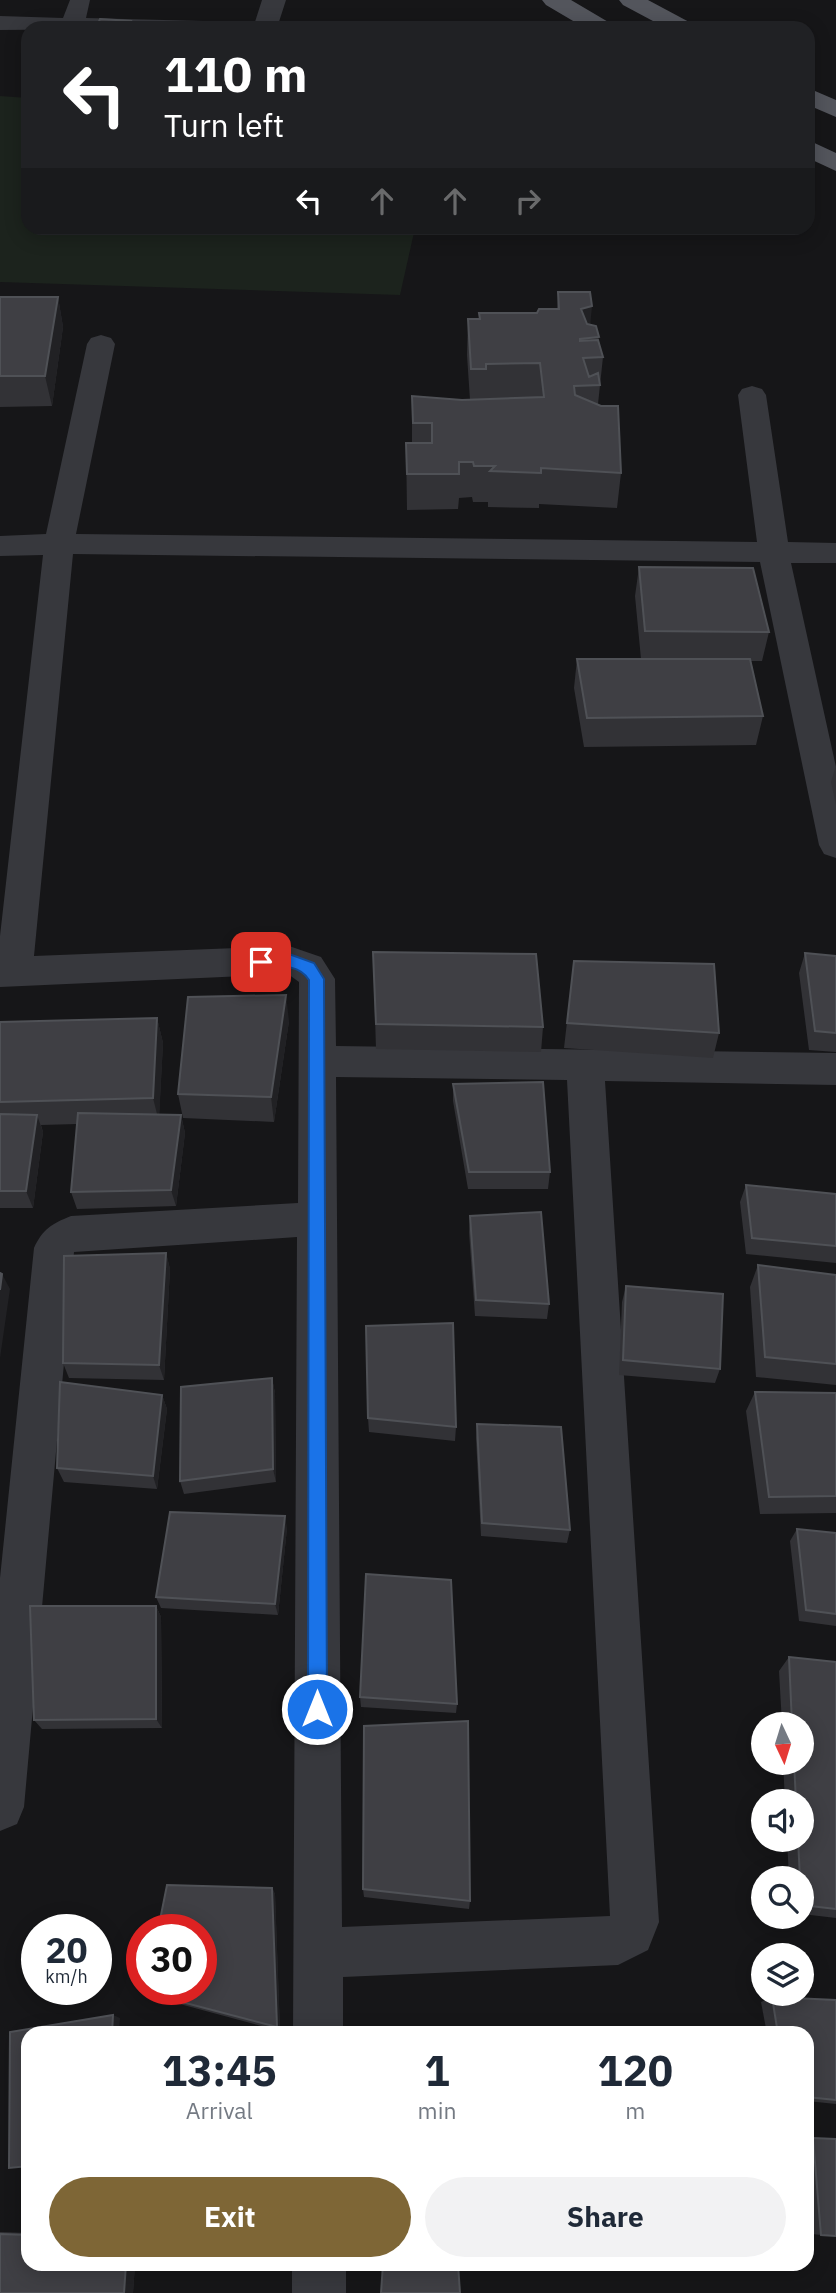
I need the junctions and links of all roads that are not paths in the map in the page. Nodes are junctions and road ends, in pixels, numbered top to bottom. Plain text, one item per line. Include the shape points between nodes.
1 (80, 0) edge
2 (274, 0) edge
3 (554, 0) edge
4 (631, 0) edge
5 (73, 21) edge
6 (267, 21) edge
7 (590, 21) edge
8 (670, 21) edge
9 (0, 23) edge
10 (21, 24) edge
11 (815, 99) edge
12 (836, 110) edge
13 (815, 151) edge
14 (836, 163) edge
15 (101, 344) dead end
16 (752, 395) dead end
17 (59, 544) junction
18 (0, 546) edge
19 (836, 553) edge
20 (774, 554) junction
21 (836, 845) edge
22 (7, 972) edge
23 (316, 1061) junction
24 (585, 1065) junction
25 (836, 1069) edge
26 (316, 1219) junction
27 (0, 1807) edge
28 (317, 1954) junction
29 (318, 2026) edge
30 (319, 2271) edge
31 (319, 2293) edge

1 - 5 street
2 - 6 street
3 - 7 main road
4 - 8 main road
9 - 10 street
11 - 12 main road
13 - 14 main road
15 - 17 street
16 - 20 street
17 - 18 street
17 - 20 street
17 - 22 street
19 - 20 street
20 - 21 street
22 - 23 street via 289,960 308,967 317,979
23 - 24 street
23 - 26 street
24 - 25 street
24 - 28 street via 635,1922 631,1933 618,1940
26 - 27 street via 71,1234 54,1248
26 - 28 street
28 - 29 street
30 - 31 street

